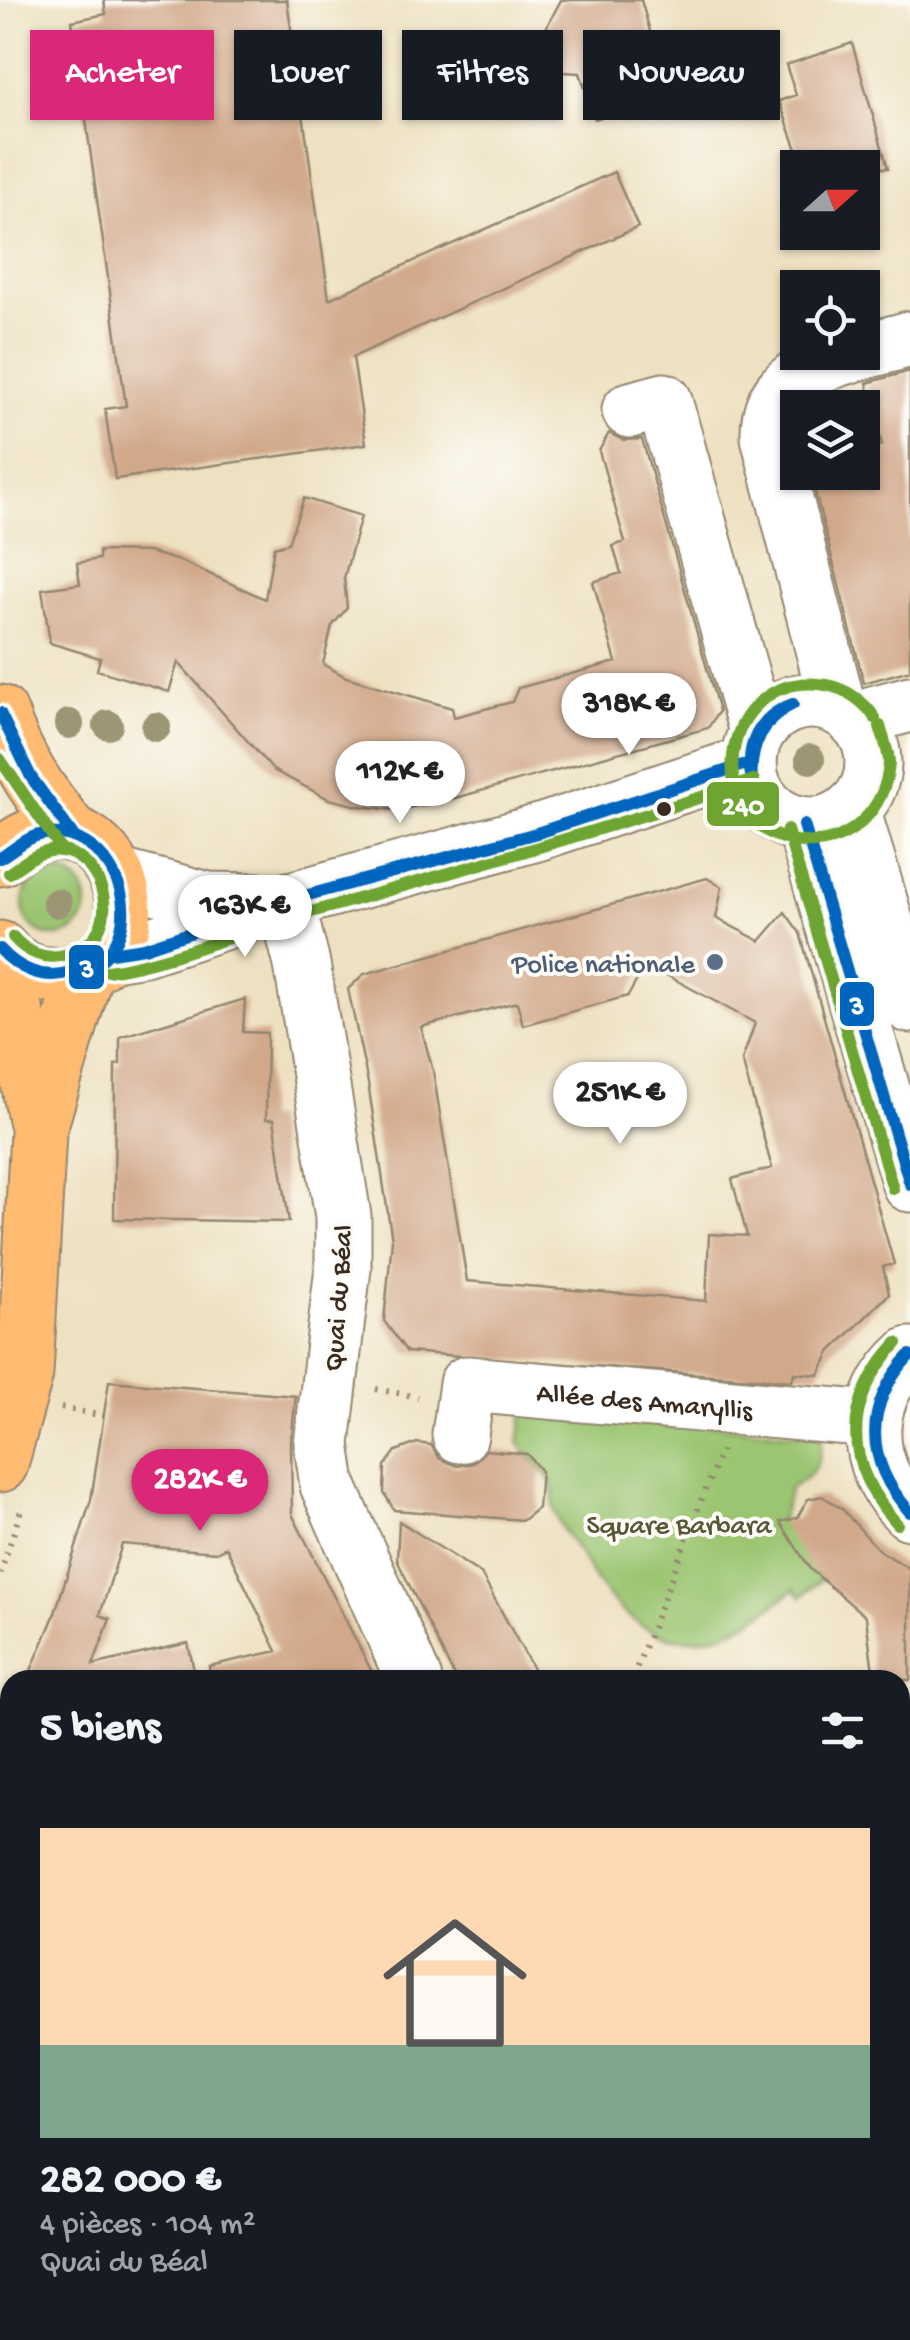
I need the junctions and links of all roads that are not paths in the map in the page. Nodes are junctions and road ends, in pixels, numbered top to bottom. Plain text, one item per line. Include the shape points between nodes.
1 (910, 339) edge
2 (880, 347) edge
3 (812, 370) edge
4 (630, 410) dead end
5 (910, 704) edge
6 (0, 713) edge
7 (816, 750) edge
8 (73, 835) junction
9 (0, 858) edge
10 (120, 878) junction
11 (286, 901) junction
12 (3, 952) edge
13 (95, 962) junction
14 (910, 1005) edge
15 (890, 1047) edge
16 (899, 1108) edge
17 (38, 1132) junction
18 (910, 1184) edge
19 (16, 1218) edge
20 (910, 1355) edge
21 (448, 1418) road end
22 (872, 1419) junction
23 (0, 1464) edge
24 (910, 1512) edge
25 (410, 1670) edge

1 - 2 street
3 - 7 street via 793,377 768,416
4 - 7 street via 664,401
5 - 7 street
6 - 8 main road via 32,784
7 - 11 street
7 - 14 street
7 - 15 street
8 - 9 main road via 32,836
8 - 10 main road via 95,846
10 - 11 street via 208,900
10 - 13 main road via 124,918
11 - 13 street
11 - 25 street, Quai du Béal via 343,1216 322,1444 328,1485
12 - 13 main road via 35,973 69,974
12 - 17 main road
13 - 17 main road
15 - 16 street
16 - 18 street
17 - 19 main road
19 - 23 main road via 26,1374
20 - 22 street via 891,1374
21 - 22 street, Allée des Amaryllis via 468,1384
22 - 24 street via 882,1480

